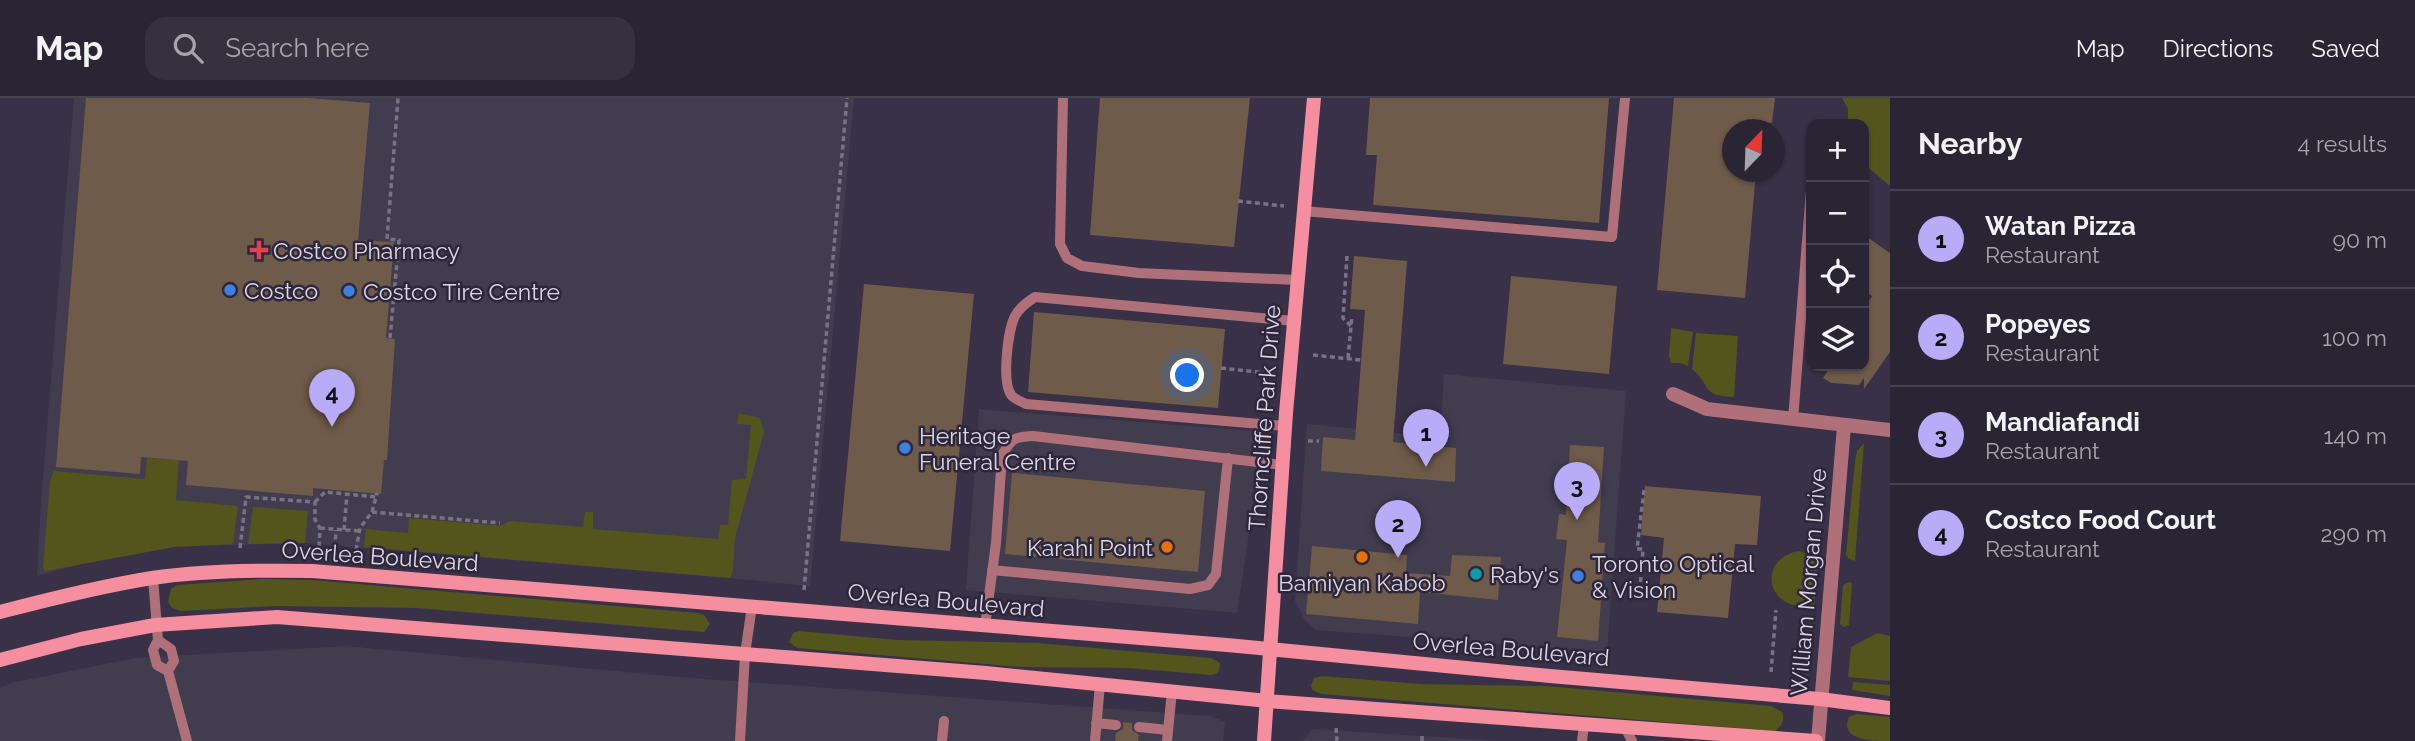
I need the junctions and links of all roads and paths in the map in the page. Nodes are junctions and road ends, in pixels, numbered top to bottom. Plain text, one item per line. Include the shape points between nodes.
1 (398, 98) edge
2 (847, 98) edge
3 (1063, 98) edge
4 (1314, 98) edge
5 (1625, 98) edge
6 (1238, 201) dead end
7 (1284, 206) dead end
8 (1304, 211) junction
9 (1807, 245) edge
10 (1347, 256) dead end
11 (1297, 280) junction
12 (1352, 316) dead end
13 (1294, 321) junction
14 (1351, 326) junction
15 (390, 338) dead end
16 (1313, 355) dead end
17 (1348, 358) junction
18 (1361, 359) dead end
19 (1222, 368) dead end
20 (1289, 375) junction
21 (1673, 394) dead end
22 (1793, 420) junction
23 (1285, 426) junction
24 (1844, 426) junction
25 (1890, 430) edge
26 (1308, 441) dead end
27 (1319, 441) dead end
28 (1228, 458) junction
29 (1283, 465) junction
30 (1644, 490) dead end
31 (347, 494) junction
32 (315, 502) junction
33 (372, 512) junction
34 (500, 523) dead end
35 (320, 528) junction
36 (336, 530) junction
37 (344, 530) junction
38 (360, 531) junction
39 (240, 548) dead end
40 (319, 548) dead end
41 (335, 548) dead end
42 (356, 550) dead end
43 (992, 570) junction
44 (153, 578) junction
45 (1654, 589) dead end
46 (804, 590) dead end
47 (752, 606) junction
48 (1776, 610) dead end
49 (0, 612) edge
50 (155, 625) junction
51 (985, 626) junction
52 (158, 640) junction
53 (1271, 650) junction
54 (745, 654) junction
55 (0, 660) edge
56 (168, 671) junction
57 (1771, 672) dead end
58 (1100, 684) junction
59 (1172, 691) junction
60 (1820, 699) junction
61 (1268, 701) junction
62 (1890, 708) edge
63 (944, 721) dead end
64 (1096, 723) junction
65 (1116, 725) dead end
66 (1584, 726) junction
67 (1139, 727) dead end
68 (1625, 727) junction
69 (1336, 728) dead end
70 (1422, 734) dead end
71 (1168, 735) edge
72 (187, 741) edge
73 (740, 741) edge
74 (942, 741) edge
75 (1095, 741) edge
76 (1265, 741) edge
77 (1337, 741) edge
78 (1422, 741) edge
79 (1583, 741) edge
80 (1632, 741) edge
81 (1817, 741) edge

1 - 15 path via 387,239 399,240
2 - 46 path
3 - 11 lane via 1060,243 1067,258 1082,267 1139,273
4 - 8 main road, Thorncliffe Park Drive
5 - 8 lane via 1612,237
6 - 7 path
8 - 11 main road, Thorncliffe Park Drive
9 - 22 lane
10 - 14 path via 1343,318
11 - 13 main road, Thorncliffe Park Drive
12 - 14 path
13 - 20 main road, Thorncliffe Park Drive
13 - 23 lane via 1035,297 1014,317 1006,362 1012,397 1026,404
14 - 17 path
16 - 17 path
17 - 18 path
19 - 20 path
20 - 23 main road, Thorncliffe Park Drive
21 - 22 street via 1707,410
22 - 24 street
23 - 29 main road, Thorncliffe Park Drive
24 - 25 street
24 - 60 street, William Morgan Drive
26 - 27 path
28 - 29 lane
28 - 43 lane via 1216,575 1208,585 1190,589
28 - 43 lane via 1016,437 1002,455
29 - 53 main road, Thorncliffe Park Drive
30 - 45 path via 1637,549 1643,549 1640,589
31 - 32 path via 325,492
31 - 33 path via 377,495
31 - 37 path
32 - 35 path via 314,520
32 - 39 path via 246,497
33 - 34 path
33 - 38 path
35 - 36 path
35 - 40 path
36 - 37 path
36 - 41 path
37 - 38 path
38 - 42 path
43 - 51 lane
44 - 47 main road, Overlea Boulevard via 312,571
44 - 49 main road, Overlea Boulevard
44 - 50 lane
47 - 51 main road, Overlea Boulevard
47 - 54 lane
48 - 57 path
50 - 52 lane
50 - 54 main road via 277,617
50 - 55 main road
51 - 53 main road, Overlea Boulevard
52 - 56 lane via 153,650 157,665
52 - 56 lane via 171,649 174,662
53 - 60 main road, Overlea Boulevard
53 - 61 main road, Thorncliffe Park Drive
54 - 58 main road
54 - 73 lane
56 - 72 lane
58 - 59 main road
58 - 64 lane
59 - 61 main road
59 - 71 lane
60 - 62 main road, Overlea Boulevard
60 - 81 street, William Morgan Drive
61 - 66 main road
61 - 76 main road, Thorncliffe Park Drive
63 - 74 lane
64 - 65 lane
64 - 75 lane
66 - 68 main road
66 - 79 lane
67 - 71 lane
68 - 80 lane
68 - 81 main road
69 - 77 path
70 - 78 path

